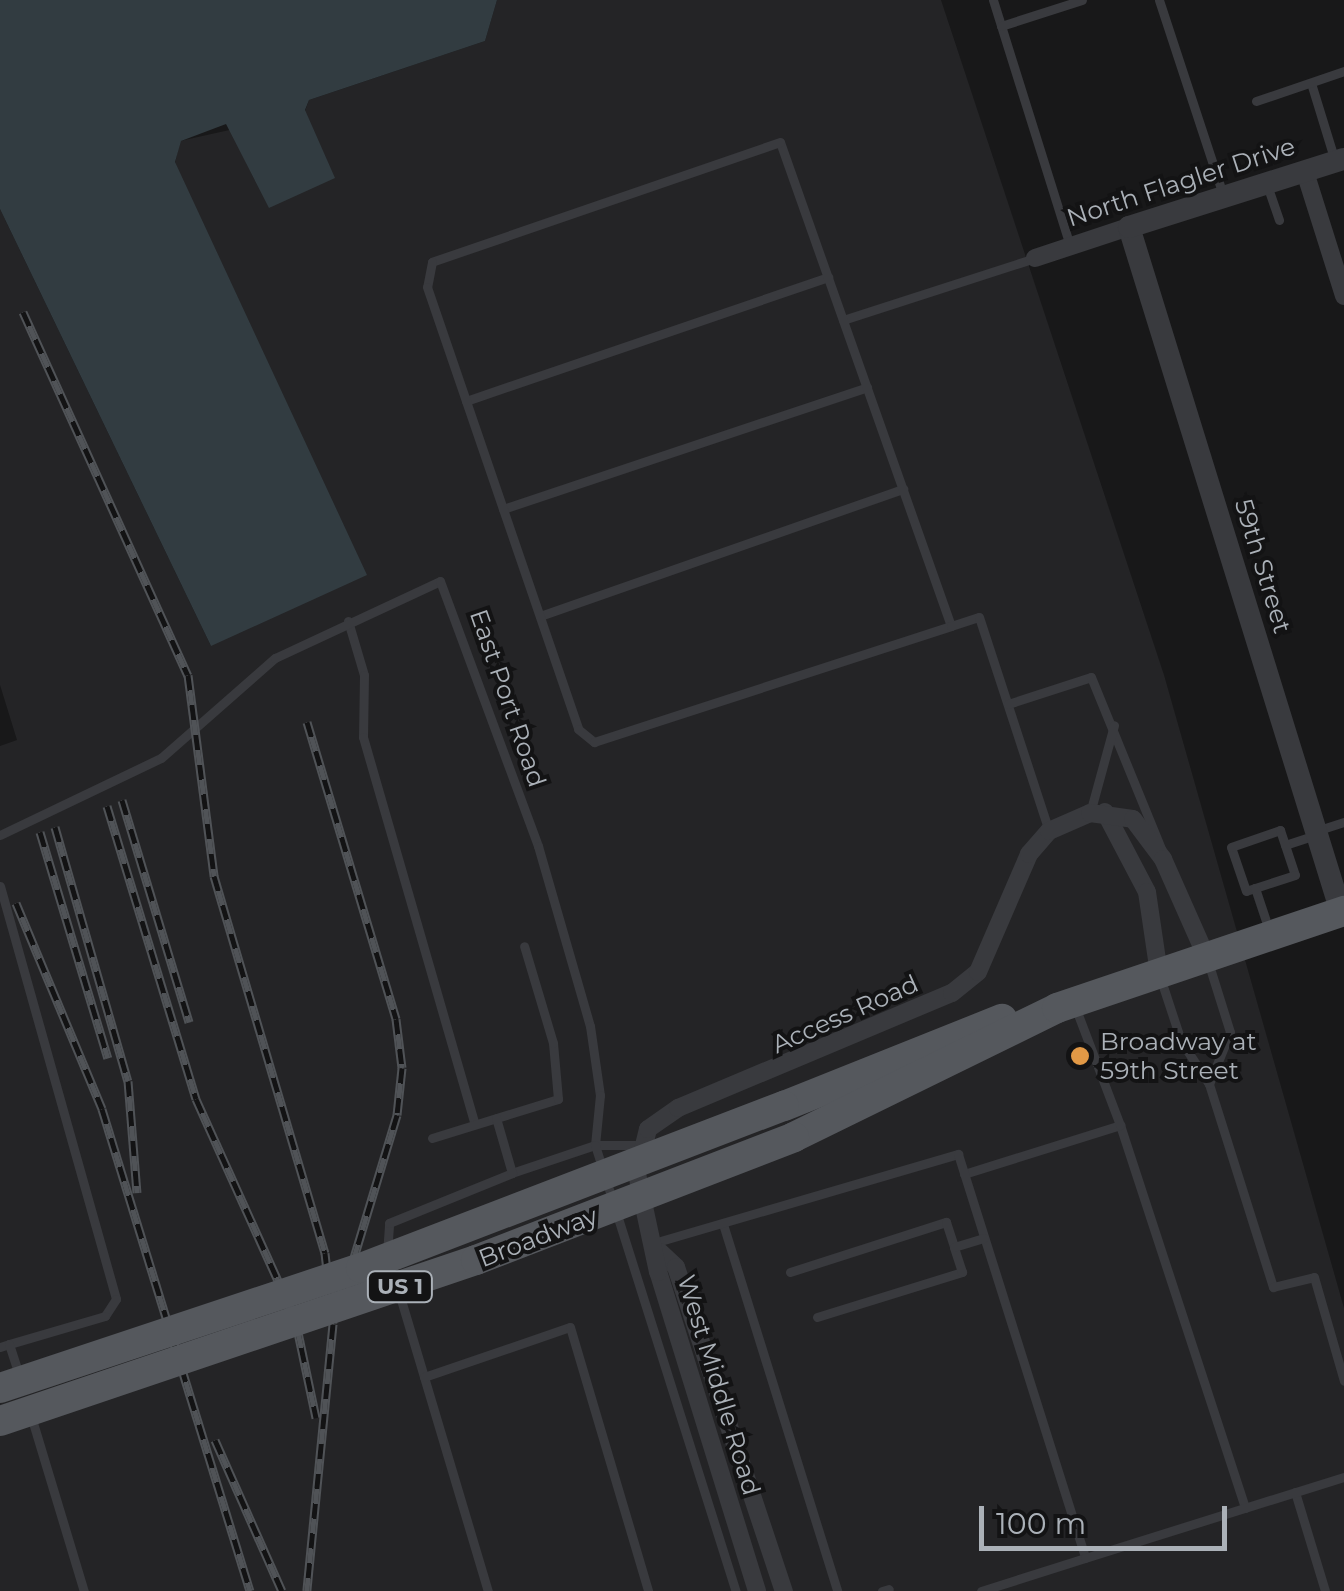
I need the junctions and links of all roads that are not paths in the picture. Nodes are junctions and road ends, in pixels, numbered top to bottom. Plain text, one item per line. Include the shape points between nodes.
1 (992, 0) edge
2 (1082, 0) edge
3 (1159, 0) edge
4 (1001, 26) junction
5 (1344, 72) edge
6 (1311, 82) junction
7 (1256, 101) dead end
8 (1340, 161) edge
9 (1304, 172) junction
10 (1266, 184) junction
11 (1224, 198) junction
12 (1279, 220) dead end
13 (1129, 227) junction
14 (1070, 246) junction
15 (1035, 258) joint
16 (828, 277) junction
17 (1344, 296) edge
18 (843, 320) junction
19 (867, 387) junction
20 (466, 401) junction
21 (903, 490) junction
22 (503, 509) junction
23 (540, 616) junction
24 (348, 621) junction
25 (952, 626) junction
26 (1008, 704) junction
27 (1114, 725) junction
28 (1097, 812) junction
29 (1344, 822) edge
30 (1049, 832) junction
31 (1317, 833) junction
32 (0, 835) edge
33 (1285, 845) junction
34 (1163, 858) junction
35 (0, 886) edge
36 (1255, 888) junction
37 (1343, 915) edge
38 (1271, 935) junction
39 (524, 946) dead end
40 (1206, 956) junction
41 (1159, 972) junction
42 (1065, 1005) junction
43 (1209, 1084) junction
44 (496, 1118) junction
45 (475, 1124) junction
46 (1120, 1125) junction
47 (432, 1138) dead end
48 (638, 1144) junction
49 (595, 1145) junction
50 (512, 1173) junction
51 (964, 1174) junction
52 (723, 1224) junction
53 (984, 1238) junction
54 (659, 1247) junction
55 (954, 1247) junction
56 (790, 1272) dead end
57 (817, 1317) dead end
58 (5, 1345) edge
59 (424, 1377) junction
60 (1344, 1380) edge
61 (0, 1388) edge
62 (0, 1422) edge
63 (1344, 1477) edge
64 (1295, 1492) junction
65 (1244, 1508) junction
66 (1085, 1558) junction
67 (84, 1591) edge
68 (488, 1591) edge
69 (648, 1591) edge
70 (736, 1591) edge
71 (757, 1591) edge
72 (784, 1591) edge
73 (837, 1591) edge
74 (981, 1591) edge
75 (1325, 1591) edge

1 - 4 lane
2 - 4 lane
3 - 11 lane
4 - 14 lane
5 - 6 lane
6 - 7 lane
6 - 8 lane
8 - 9 street, North Flagler Drive
9 - 10 street, North Flagler Drive
9 - 17 street
10 - 11 street, North Flagler Drive
10 - 12 lane
11 - 13 street, North Flagler Drive
13 - 14 street, North Flagler Drive
13 - 31 street, 59th Street
14 - 15 street, North Flagler Drive
15 - 18 lane
16 - 18 lane
16 - 20 lane
16 - 20 lane via 780,142 432,262 427,287
18 - 19 lane
19 - 21 lane
19 - 22 lane
20 - 22 lane
21 - 23 lane
21 - 25 lane
22 - 23 lane
23 - 25 lane via 578,730 594,742
24 - 32 lane, East Port Road via 275,658 161,758
24 - 45 lane via 364,675 363,737
24 - 49 lane, East Port Road via 426,582 450,592 538,846 590,1026 600,1095
25 - 26 lane via 979,617
26 - 27 lane via 1091,678
26 - 30 lane
27 - 28 lane
27 - 34 lane
28 - 30 street, Access Road
28 - 34 street via 1133,819
28 - 41 street via 1147,892
29 - 31 lane
30 - 48 street, Access Road via 1029,854 978,972 952,993 678,1108
31 - 33 lane
31 - 37 street, 59th Street
33 - 36 lane via 1296,875
33 - 36 lane via 1280,830 1232,848 1246,891
34 - 40 street
35 - 58 lane via 116,1299 106,1316
36 - 38 lane
37 - 38 main road, Broadway / US 1
38 - 40 main road, Broadway / US 1
39 - 44 lane via 553,1043 558,1099
40 - 41 main road, Broadway / US 1
40 - 43 lane via 1230,1032
41 - 42 main road, Broadway / US 1
41 - 43 lane via 1180,1042
42 - 46 lane
42 - 61 main road, Broadway / US 1, bridge via 1042,1004 379,1262
42 - 62 main road, Broadway / US 1, bridge via 794,1137 458,1266
43 - 60 lane via 1272,1287 1314,1276
44 - 45 lane
44 - 50 lane
45 - 47 lane
46 - 51 lane
46 - 65 lane
48 - 49 lane
48 - 54 street
49 - 50 lane
49 - 70 lane
50 - 59 lane via 389,1224 383,1241
51 - 52 lane via 958,1154
51 - 53 lane
52 - 54 lane
52 - 73 lane
53 - 55 lane
53 - 66 lane
54 - 71 street, West Middle Road via 658,1272
54 - 72 street, West Middle Road via 676,1267
55 - 56 lane via 946,1222
55 - 57 lane via 962,1272
58 - 67 lane
59 - 68 lane
59 - 69 lane via 570,1327
63 - 64 lane
64 - 65 lane
64 - 75 lane
65 - 66 lane
66 - 74 lane

